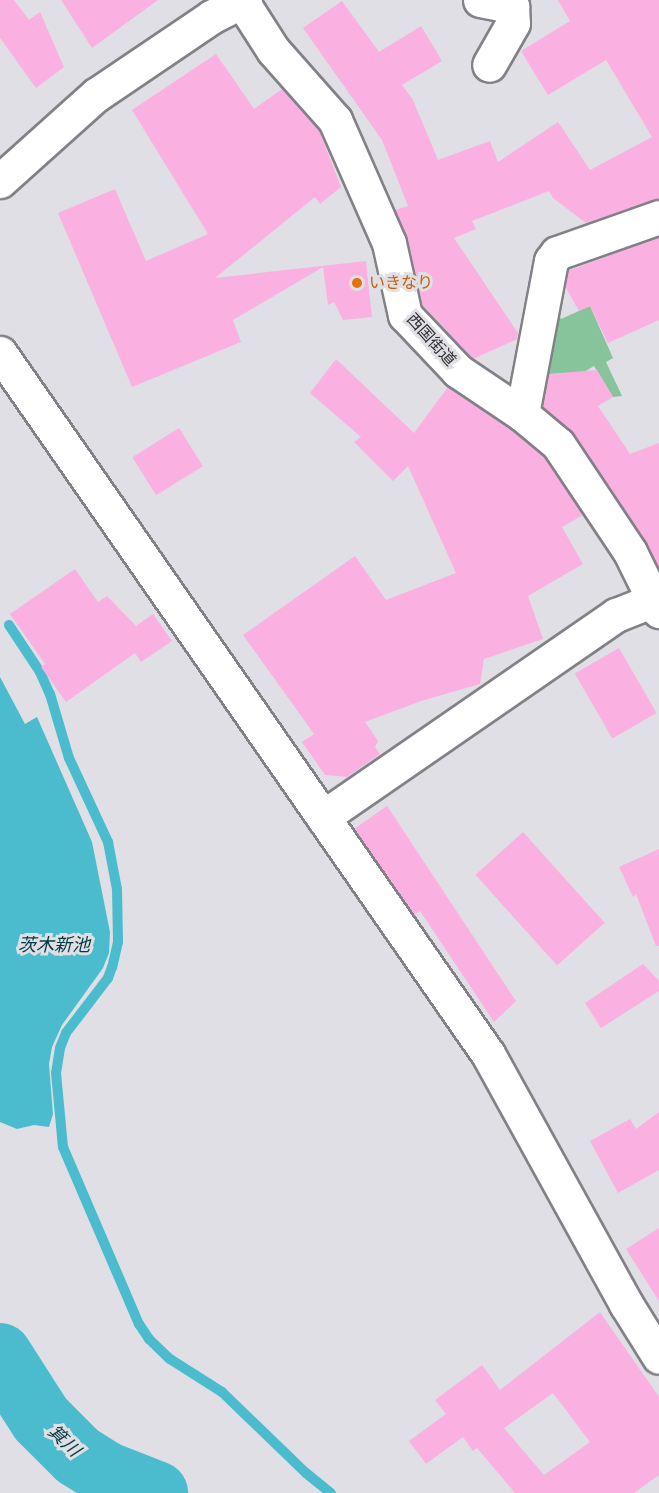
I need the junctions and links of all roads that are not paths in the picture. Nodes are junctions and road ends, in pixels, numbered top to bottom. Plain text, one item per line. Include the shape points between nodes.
1 (243, 0) edge
2 (480, 0) edge
3 (489, 65) dead end
4 (0, 181) edge
5 (659, 217) edge
6 (0, 352) edge
7 (522, 414) junction
8 (657, 603) edge
9 (323, 817) junction
10 (659, 1357) edge

1 - 4 street via 211,17 96,95
1 - 7 street, 西国街道 via 273,50 335,120 389,243 405,315 458,371
2 - 3 street via 512,6 513,23
5 - 7 street via 557,253 552,261
6 - 9 street
7 - 8 street, 西国街道 via 558,444 630,552
8 - 9 street via 616,615
9 - 10 street via 498,1071

